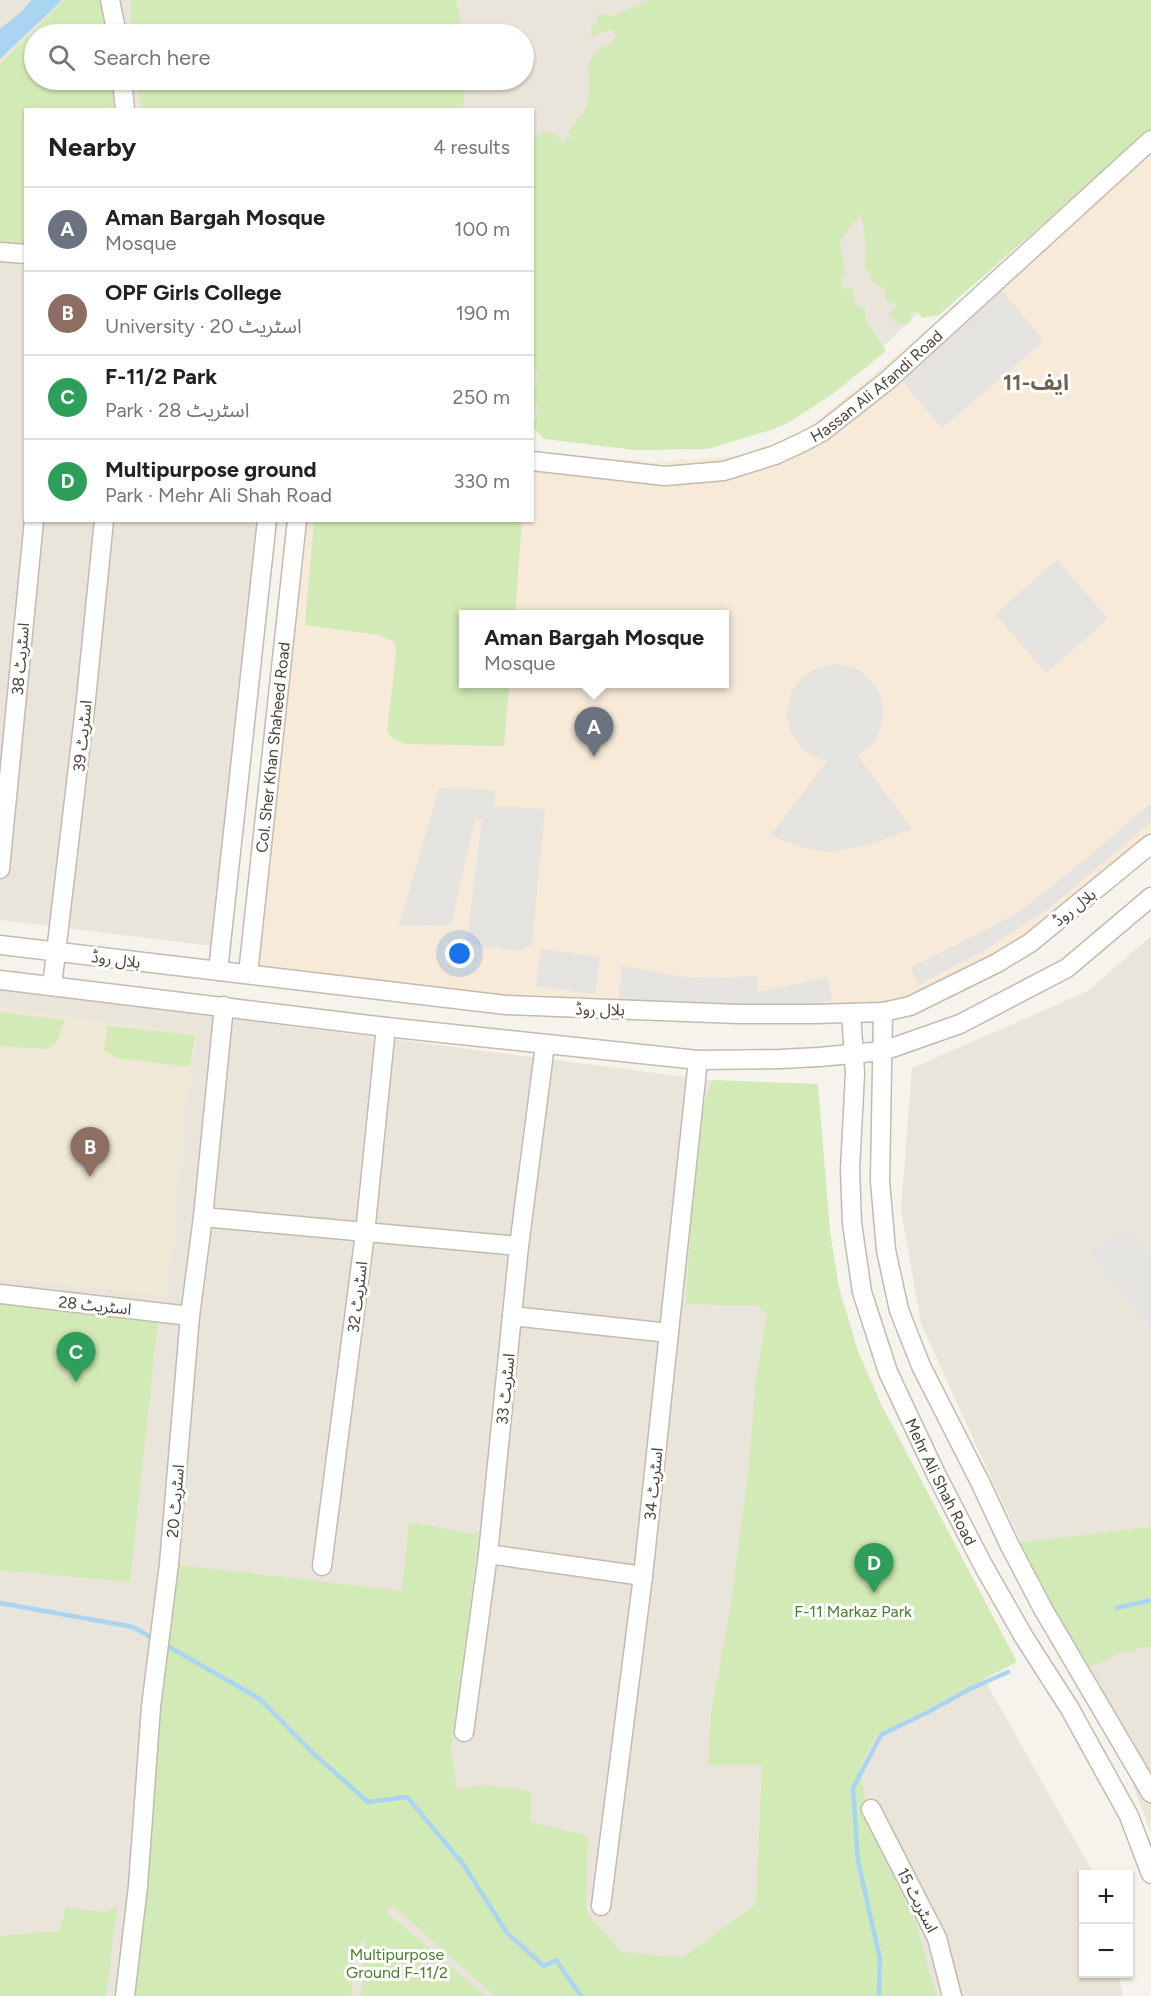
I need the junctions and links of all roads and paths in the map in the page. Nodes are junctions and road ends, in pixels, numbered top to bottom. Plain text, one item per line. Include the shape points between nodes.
1 (110, 0) edge
2 (115, 24) edge
3 (123, 90) edge
4 (125, 108) edge
5 (1151, 140) edge
6 (0, 252) edge
7 (24, 254) edge
8 (534, 461) edge
9 (34, 522) edge
10 (104, 522) edge
11 (267, 522) edge
12 (297, 522) edge
13 (1151, 844) edge
14 (0, 869) edge
15 (1151, 897) edge
16 (0, 945) edge
17 (58, 951) junction
18 (218, 971) junction
19 (248, 974) junction
20 (0, 980) edge
21 (52, 986) junction
22 (224, 1006) junction
23 (883, 1012) junction
24 (851, 1013) junction
25 (386, 1027) junction
26 (545, 1045) junction
27 (883, 1051) junction
28 (855, 1052) junction
29 (698, 1060) junction
30 (203, 1217) junction
31 (365, 1233) junction
32 (519, 1246) junction
33 (0, 1294) edge
34 (190, 1316) junction
35 (512, 1316) junction
36 (669, 1333) junction
37 (488, 1554) junction
38 (322, 1566) dead end
39 (643, 1576) junction
40 (464, 1732) dead end
41 (1151, 1793) edge
42 (871, 1809) dead end
43 (1151, 1874) edge
44 (601, 1906) dead end
45 (125, 1996) edge
46 (952, 1996) edge

1 - 2 street
3 - 4 street
5 - 8 street, Hassan Ali Afandi Road via 888,380 822,432 803,442 724,471 665,476
6 - 7 street
9 - 14 street, اسٹریٹ 38
10 - 17 street, اسٹریٹ 39
11 - 18 street, Col. Sher Khan Shaheed Road
12 - 19 street, Col. Sher Khan Shaheed Road
13 - 23 street, ہلال روڈ via 1030,943 910,1006
15 - 27 street, ہلال روڈ via 1066,968 960,1024
16 - 17 street, ہلال روڈ
17 - 18 street, ہلال روڈ
17 - 21 street, اسٹریٹ 39
18 - 19 street, ہلال روڈ
19 - 24 street, ہلال روڈ via 506,1005 738,1014
20 - 21 street, ہلال روڈ
21 - 22 street, ہلال روڈ
22 - 25 street, ہلال روڈ
22 - 30 street, اسٹریٹ 20
23 - 24 street, ہلال روڈ
23 - 27 street, Mehr Ali Shah Road
24 - 28 street, Mehr Ali Shah Road
25 - 26 street, ہلال روڈ
25 - 31 street, اسٹریٹ 32
26 - 29 street, ہلال روڈ
26 - 32 street, اسٹریٹ 33
27 - 28 street, ہلال روڈ
27 - 41 street, Mehr Ali Shah Road via 880,1181 886,1250 899,1310 921,1366 1009,1544
28 - 29 street, ہلال روڈ via 780,1059
28 - 43 street, Mehr Ali Shah Road via 852,1223 862,1292 888,1372 983,1565 1130,1816
29 - 36 street, اسٹریٹ 34
30 - 31 street
30 - 34 street, اسٹریٹ 20
31 - 32 street
31 - 38 street, اسٹریٹ 32
32 - 35 street, اسٹریٹ 33
33 - 34 street, اسٹریٹ 28
34 - 45 street, اسٹریٹ 20
35 - 36 street
35 - 37 street, اسٹریٹ 33
36 - 39 street, اسٹریٹ 34
37 - 39 street
37 - 40 street, اسٹریٹ 33
39 - 44 street, اسٹریٹ 34
42 - 46 street, اسٹریٹ 15 via 937,1938

